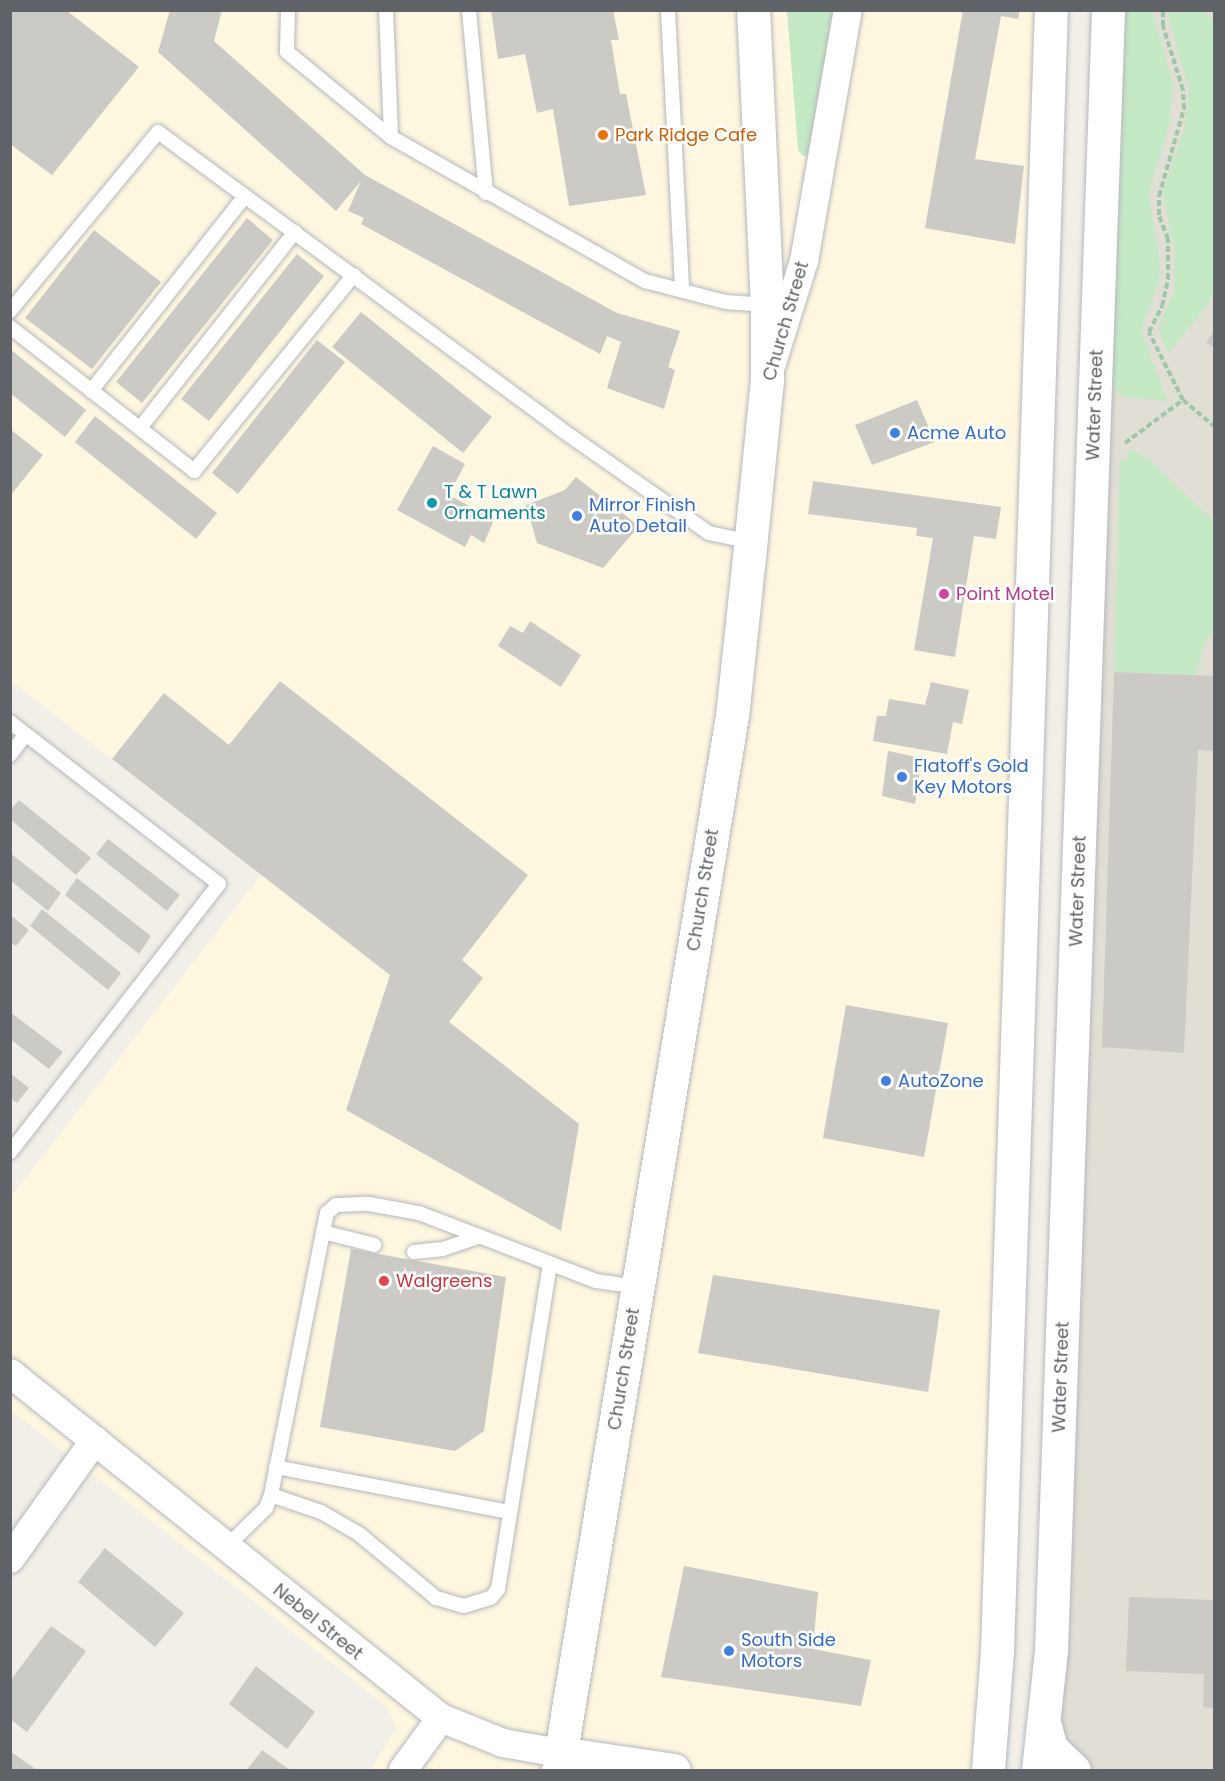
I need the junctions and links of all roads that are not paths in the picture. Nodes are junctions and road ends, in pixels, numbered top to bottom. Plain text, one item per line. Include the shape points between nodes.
1 (288, 10) edge
2 (386, 10) edge
3 (469, 10) edge
4 (668, 10) edge
5 (753, 10) edge
6 (848, 10) edge
7 (1051, 10) edge
8 (1108, 10) edge
9 (391, 137) junction
10 (486, 193) junction
11 (245, 196) junction
12 (295, 232) junction
13 (354, 275) junction
14 (682, 290) junction
15 (767, 305) junction
16 (10, 311) edge
17 (10, 327) edge
18 (767, 380) junction
19 (92, 391) junction
20 (140, 428) junction
21 (751, 542) junction
22 (10, 722) edge
23 (26, 734) junction
24 (10, 755) edge
25 (10, 1152) edge
26 (323, 1232) junction
27 (478, 1237) junction
28 (374, 1245) dead end
29 (414, 1252) dead end
30 (549, 1264) junction
31 (637, 1287) junction
32 (10, 1373) edge
33 (95, 1440) junction
34 (276, 1467) junction
35 (271, 1496) junction
36 (510, 1512) junction
37 (226, 1547) junction
38 (10, 1559) edge
39 (441, 1718) junction
40 (1045, 1726) junction
41 (559, 1762) edge
42 (403, 1770) edge
43 (674, 1770) edge
44 (988, 1770) edge
45 (1038, 1770) edge
46 (1074, 1770) edge

1 - 9 lane via 287,52
2 - 9 lane
3 - 10 lane
4 - 14 lane
5 - 15 main road
6 - 18 street, Church Street via 804,261
7 - 44 main road via 997,1651
8 - 40 main road, Water Street via 1053,1616
9 - 10 lane
10 - 14 lane via 645,280
11 - 12 lane
11 - 16 lane via 158,132
11 - 19 lane
12 - 13 lane
12 - 20 lane
13 - 20 lane via 194,471
13 - 21 lane via 709,533
14 - 15 lane via 725,302
15 - 18 main road
17 - 19 lane
18 - 21 main road, Church Street
19 - 20 lane
21 - 31 main road, Church Street via 732,716
22 - 23 lane
23 - 24 lane
23 - 25 lane via 219,884
26 - 27 lane via 327,1214 336,1205 369,1204 419,1213
26 - 28 lane
26 - 34 lane
27 - 29 lane via 443,1249
27 - 30 lane
30 - 31 lane via 596,1281
30 - 36 lane
31 - 41 main road, Church Street
32 - 33 street, Nebel Street
33 - 37 street, Nebel Street
33 - 38 street
34 - 35 lane
34 - 36 lane
35 - 36 lane via 321,1512 359,1534 436,1598 464,1606 491,1598 498,1589
35 - 37 lane via 266,1508
37 - 39 street, Nebel Street
39 - 41 street, Nebel Street
39 - 42 street
40 - 45 main road, Water Street
40 - 46 main road via 1051,1748
41 - 43 main road, Nebel Street

